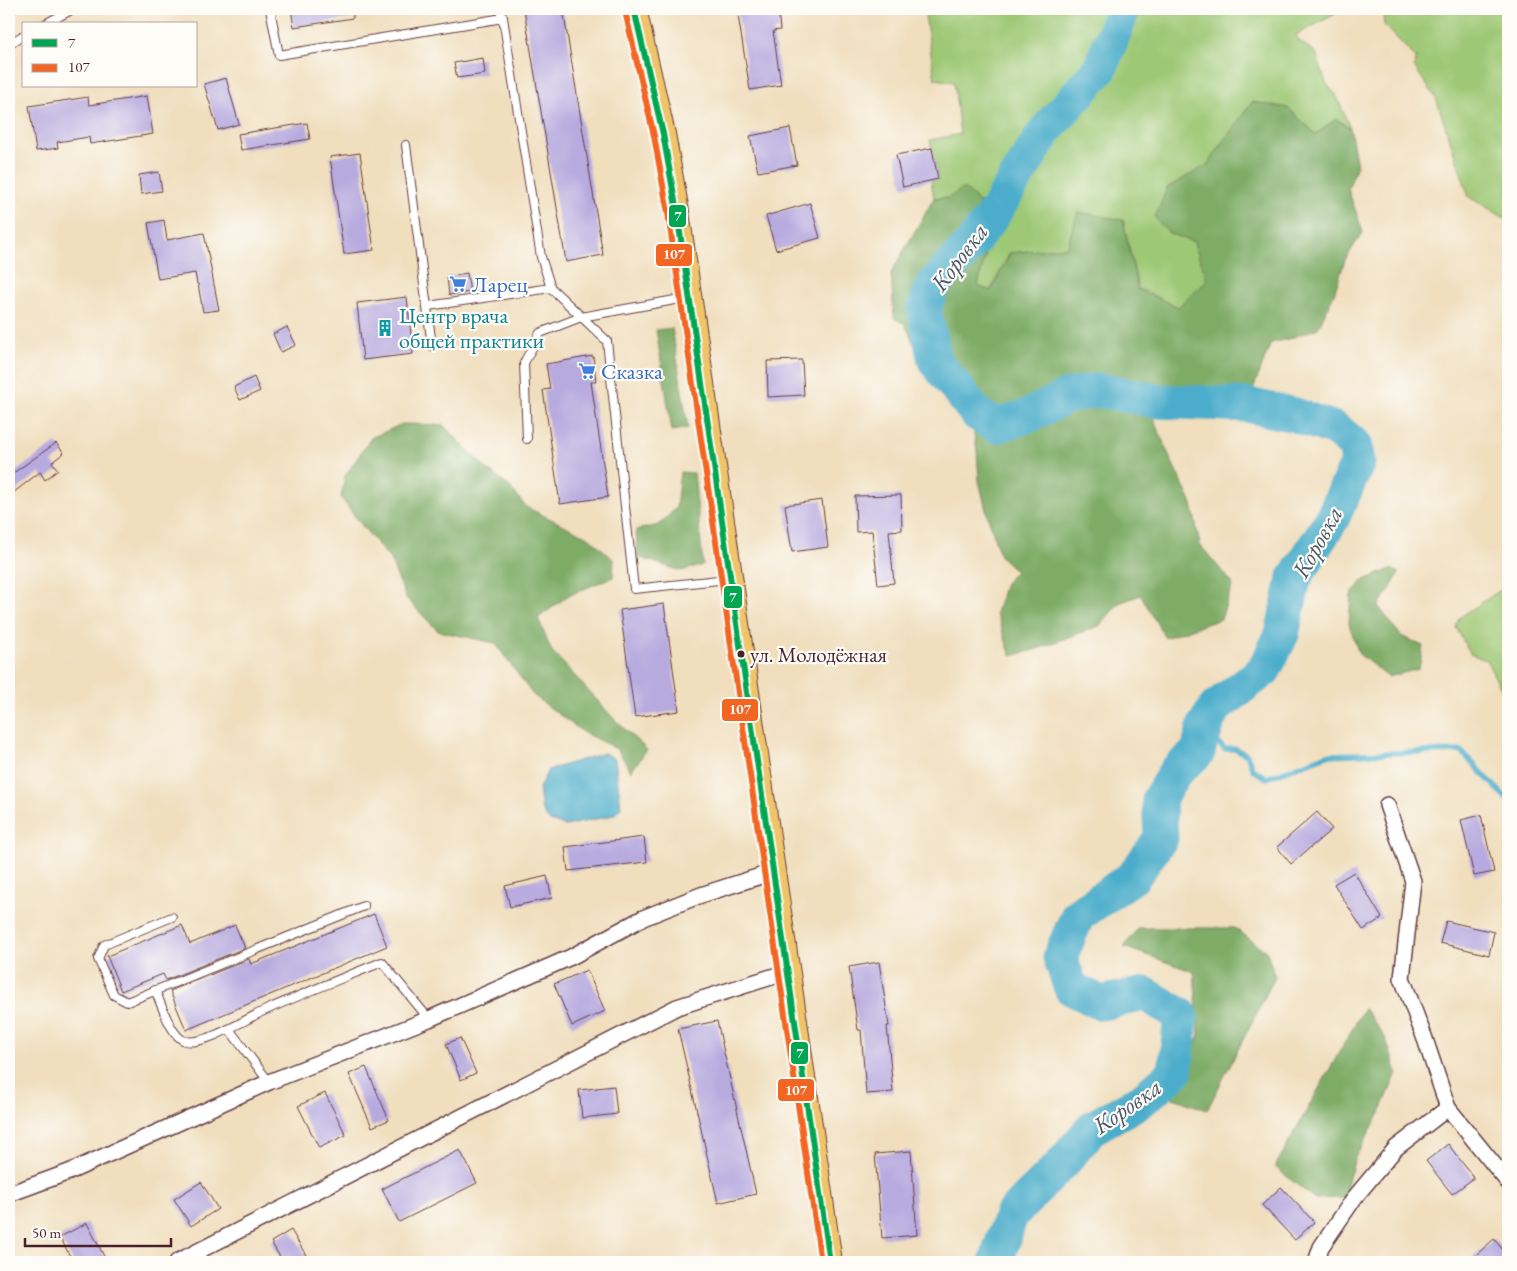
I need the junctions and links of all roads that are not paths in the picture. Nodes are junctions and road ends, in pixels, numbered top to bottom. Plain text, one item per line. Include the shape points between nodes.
1 (73, 9) edge
2 (270, 9) edge
3 (500, 9) edge
4 (634, 9) edge
5 (503, 18) junction
6 (49, 22) edge
7 (22, 36) edge
8 (9, 44) edge
9 (406, 145) dead end
10 (551, 288) junction
11 (690, 297) junction
12 (428, 306) junction
13 (581, 317) junction
14 (432, 346) dead end
15 (527, 439) dead end
16 (731, 579) junction
17 (1387, 806) dead end
18 (773, 872) junction
19 (364, 906) dead end
20 (172, 917) dead end
21 (787, 972) junction
22 (156, 990) junction
23 (429, 1019) junction
24 (229, 1029) junction
25 (270, 1082) junction
26 (1448, 1108) junction
27 (1508, 1182) edge
28 (9, 1194) edge
29 (178, 1262) edge
30 (830, 1262) edge
31 (1316, 1262) edge

1 - 6 lane
2 - 5 lane via 279,55
3 - 5 lane
4 - 11 main road via 663,134
5 - 10 lane via 541,257
7 - 8 lane
9 - 12 lane
10 - 12 lane
10 - 13 lane
11 - 13 lane
11 - 16 main road
12 - 14 lane
13 - 15 lane via 540,333 524,363
13 - 16 lane via 607,341 634,589
16 - 18 main road
17 - 26 street via 1413,880 1402,978
18 - 21 main road
18 - 23 street via 643,918 571,957
19 - 22 lane
20 - 22 lane via 104,945 98,959 114,995 127,1002
21 - 29 street via 677,1007
21 - 30 main road
22 - 24 lane via 175,1035 185,1041 197,1041
23 - 24 lane via 382,962
23 - 25 street
24 - 25 lane
25 - 28 street via 69,1172
26 - 27 street
26 - 31 street via 1396,1148 1355,1197 1321,1247

